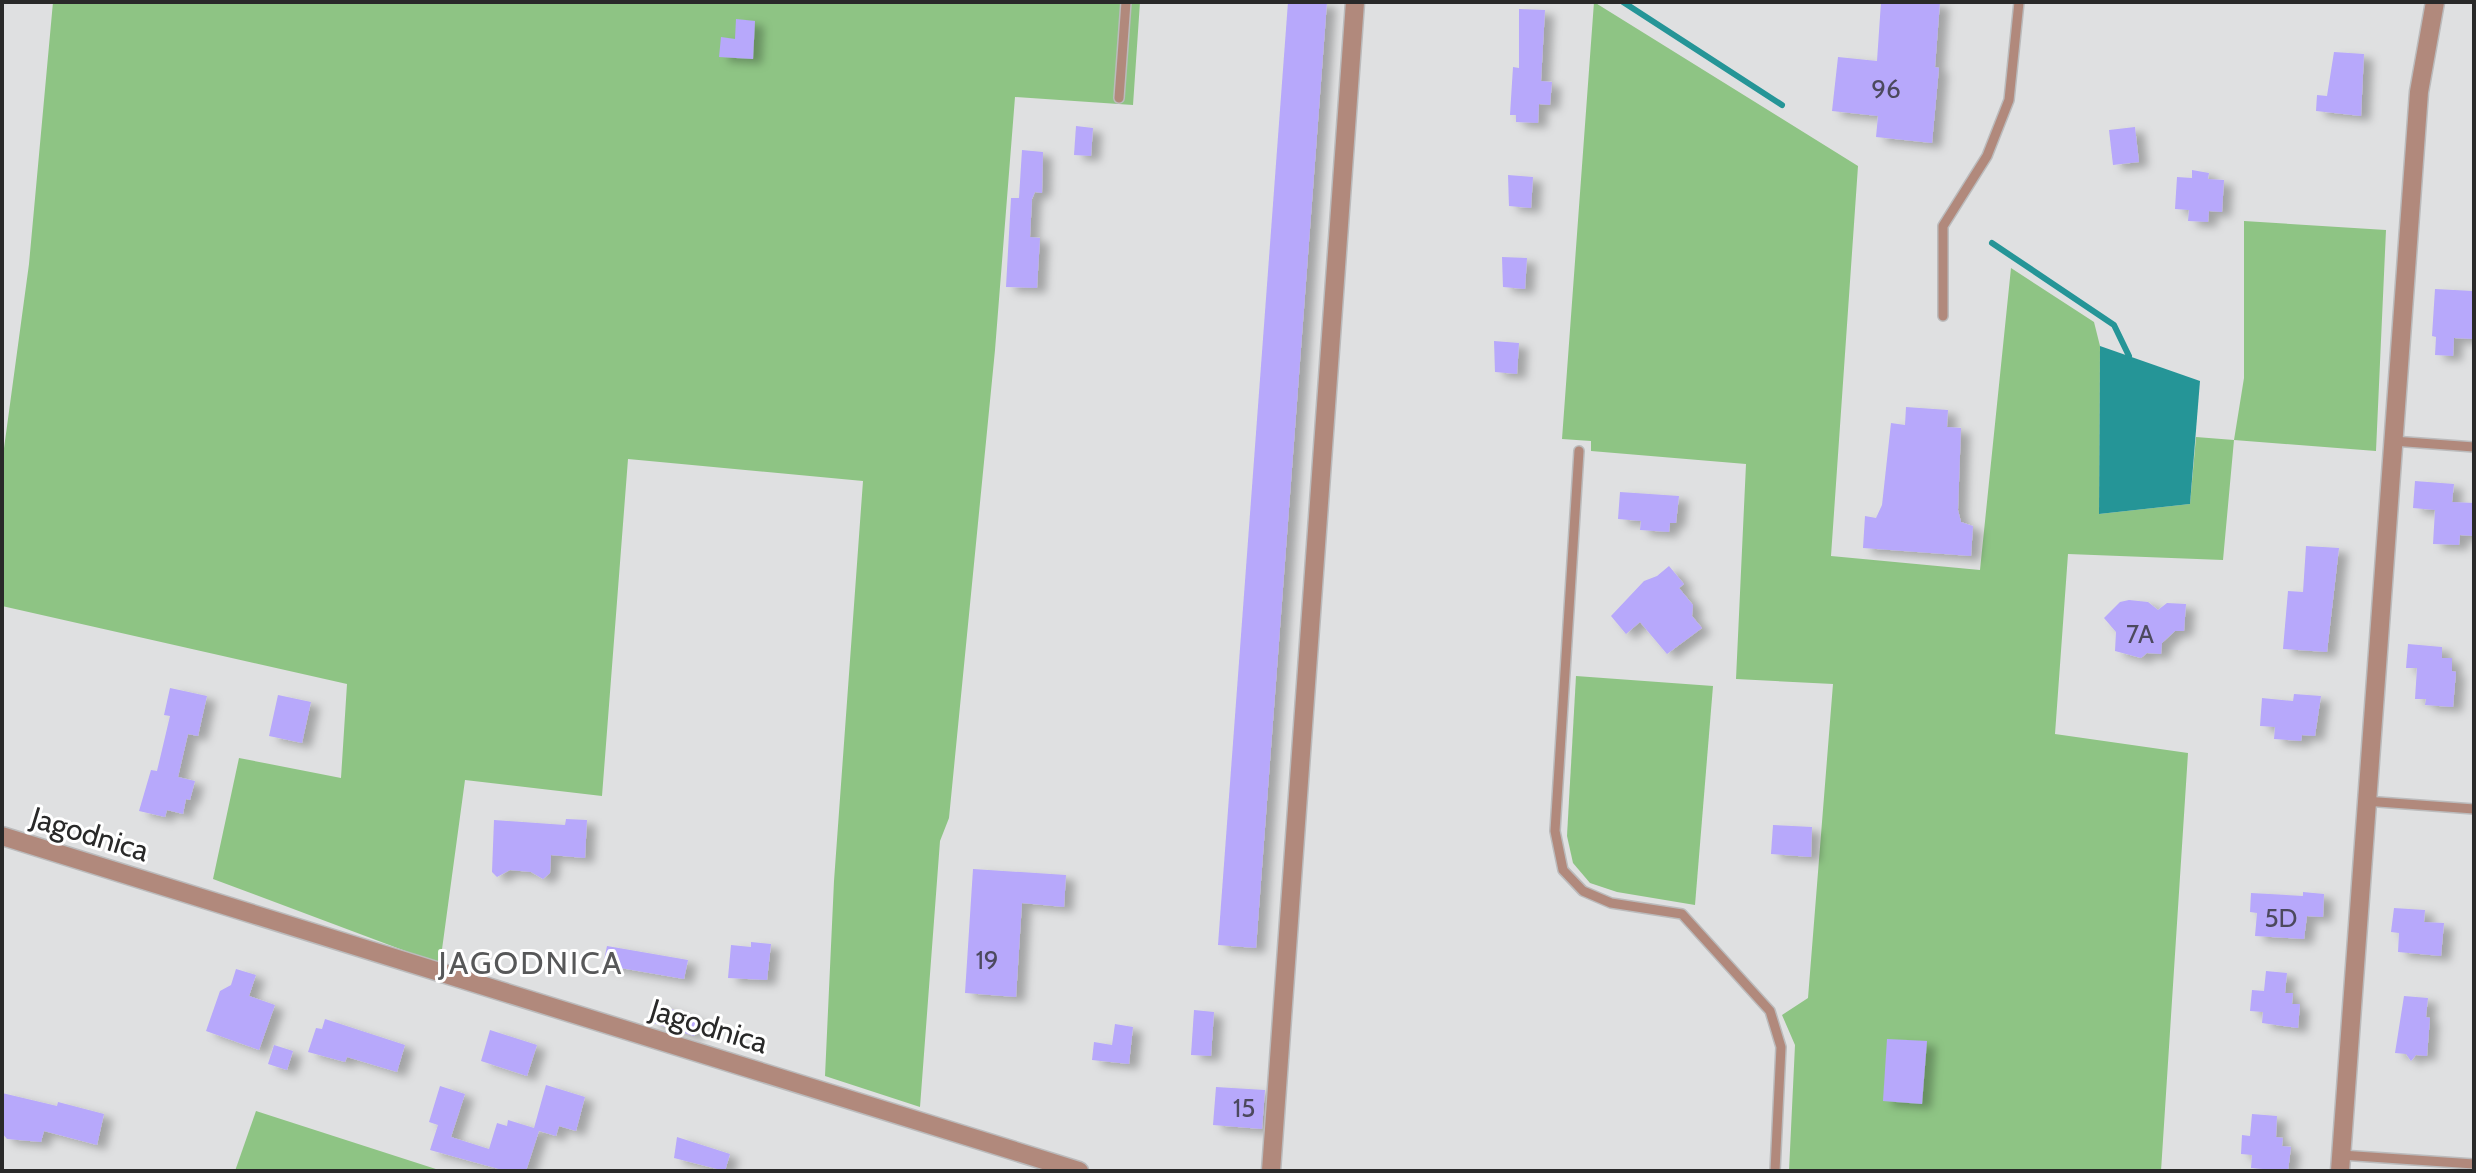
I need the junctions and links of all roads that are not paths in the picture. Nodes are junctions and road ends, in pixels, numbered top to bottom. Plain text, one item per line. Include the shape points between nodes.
1 (1126, 2) edge
2 (1355, 2) edge
3 (2019, 2) edge
4 (2435, 2) edge
5 (1119, 98) dead end
6 (1943, 316) dead end
7 (2393, 441) junction
8 (2474, 447) edge
9 (1579, 451) dead end
10 (2365, 801) junction
11 (2474, 809) edge
12 (2, 836) edge
13 (2340, 1163) edge
14 (2474, 1164) edge
15 (1079, 1171) edge
16 (1271, 1171) edge
17 (1775, 1171) edge

1 - 5 lane
2 - 16 street
3 - 6 lane via 2009,100 1987,156 1943,226
4 - 7 street via 2419,92
7 - 8 lane
7 - 10 street
9 - 17 lane via 1555,831 1563,870 1583,891 1611,903 1682,914 1770,1011 1781,1047
10 - 11 lane
10 - 13 street
12 - 15 street, Jagodnica
13 - 14 lane

